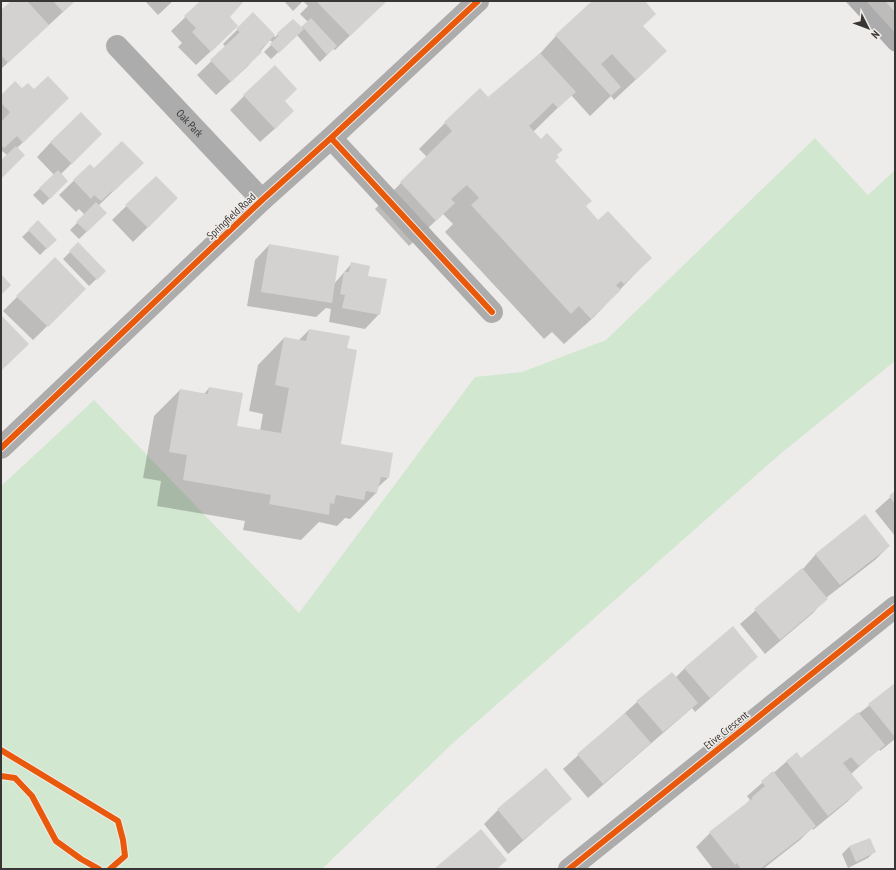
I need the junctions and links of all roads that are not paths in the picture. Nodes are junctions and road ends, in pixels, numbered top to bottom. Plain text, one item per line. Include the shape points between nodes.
1 (478, 1) edge
2 (856, 1) edge
3 (895, 44) edge
4 (116, 46) dead end
5 (332, 138) junction
6 (262, 200) junction
7 (492, 312) dead end
8 (1, 448) edge
9 (895, 607) edge
10 (569, 869) edge

1 - 5 street, Springfield Road
2 - 3 lane
4 - 6 street, Oak Park
5 - 6 street, Springfield Road
5 - 7 street
6 - 8 street, Springfield Road
9 - 10 street, Etive Crescent

